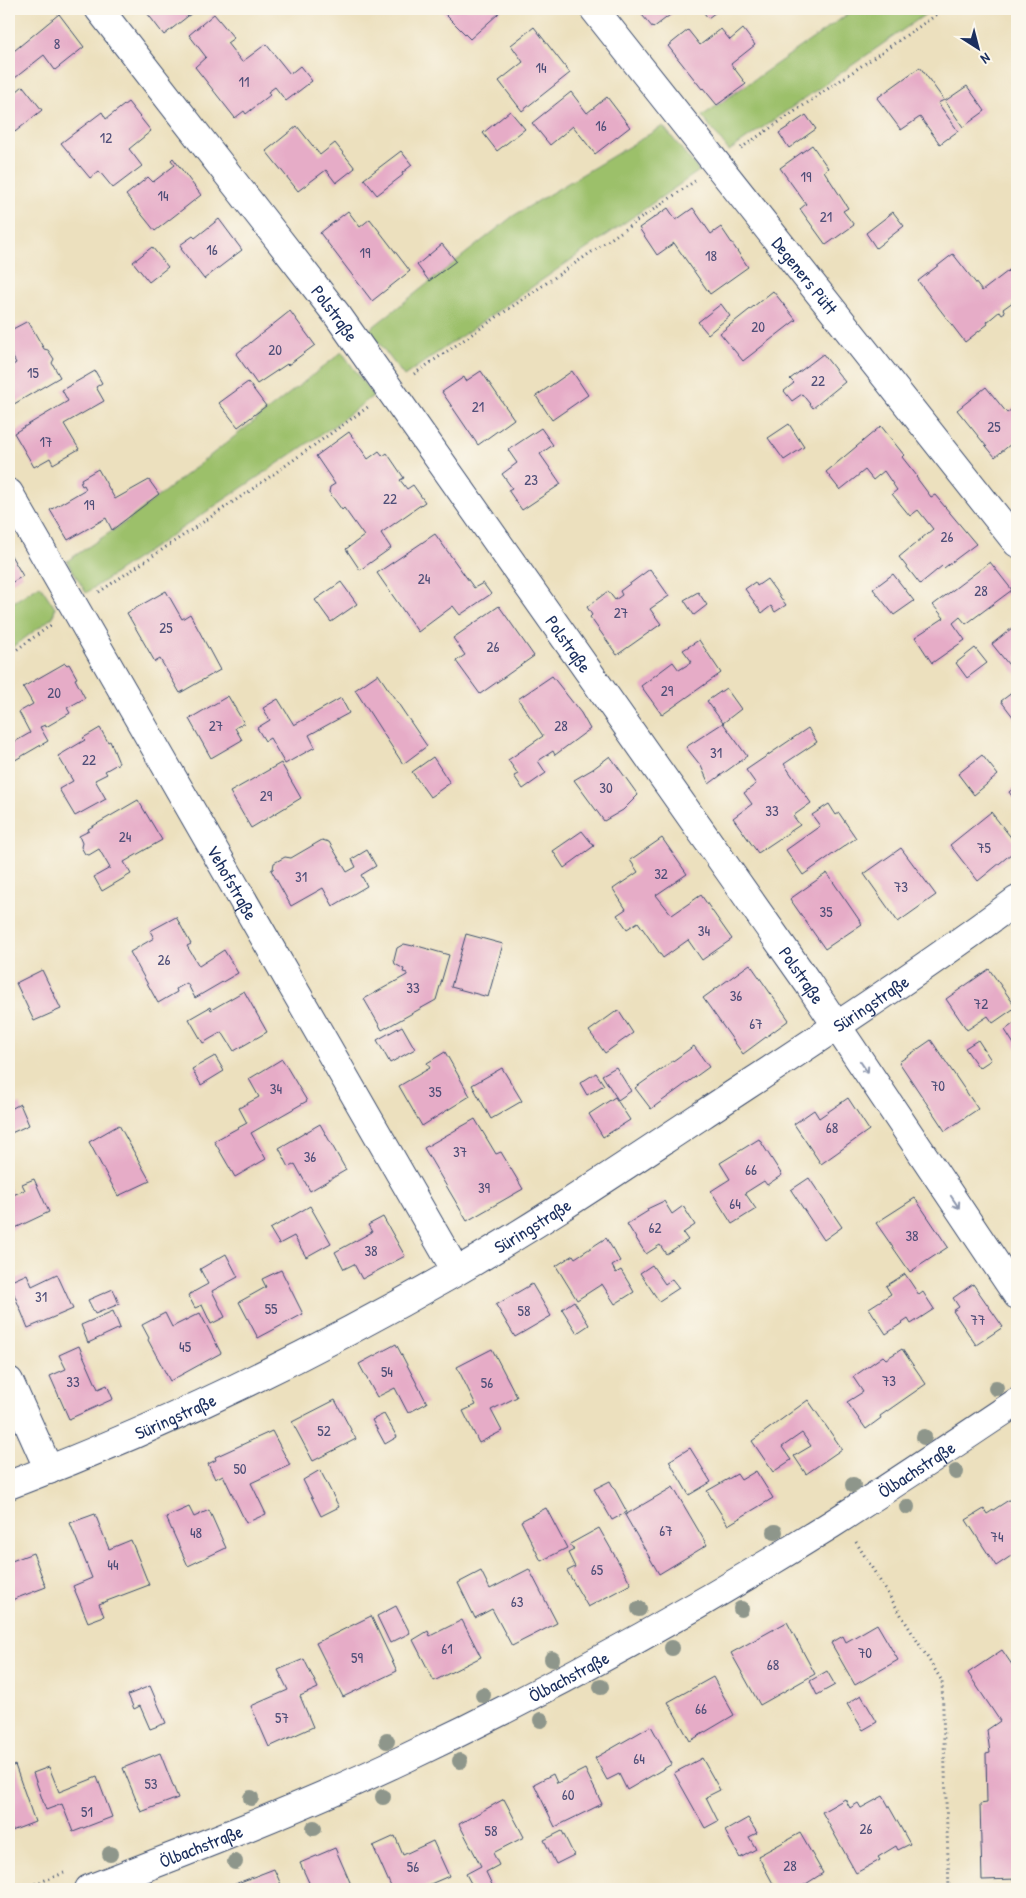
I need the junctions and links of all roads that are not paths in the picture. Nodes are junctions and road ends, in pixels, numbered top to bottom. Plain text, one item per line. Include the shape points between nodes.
1 (99, 9) edge
2 (594, 9) edge
3 (9, 494) edge
4 (1017, 543) edge
5 (1017, 900) edge
6 (836, 1027) junction
7 (456, 1271) junction
8 (1017, 1295) edge
9 (9, 1381) edge
10 (1017, 1402) edge
11 (49, 1470) junction
12 (9, 1485) edge
13 (89, 1889) edge

1 - 6 street, Polstraße via 338,316
2 - 4 street, Degeners Pütt
3 - 7 street, Vehofstraße
5 - 6 street, Süringstraße
6 - 7 street, Süringstraße via 573,1200
6 -> 8 street, Polstraße
7 - 11 street, Süringstraße via 250,1382 147,1430
9 - 11 street
10 - 13 street, Ölbachstraße via 831,1524 581,1670 397,1762 199,1847
11 - 12 street, Süringstraße

